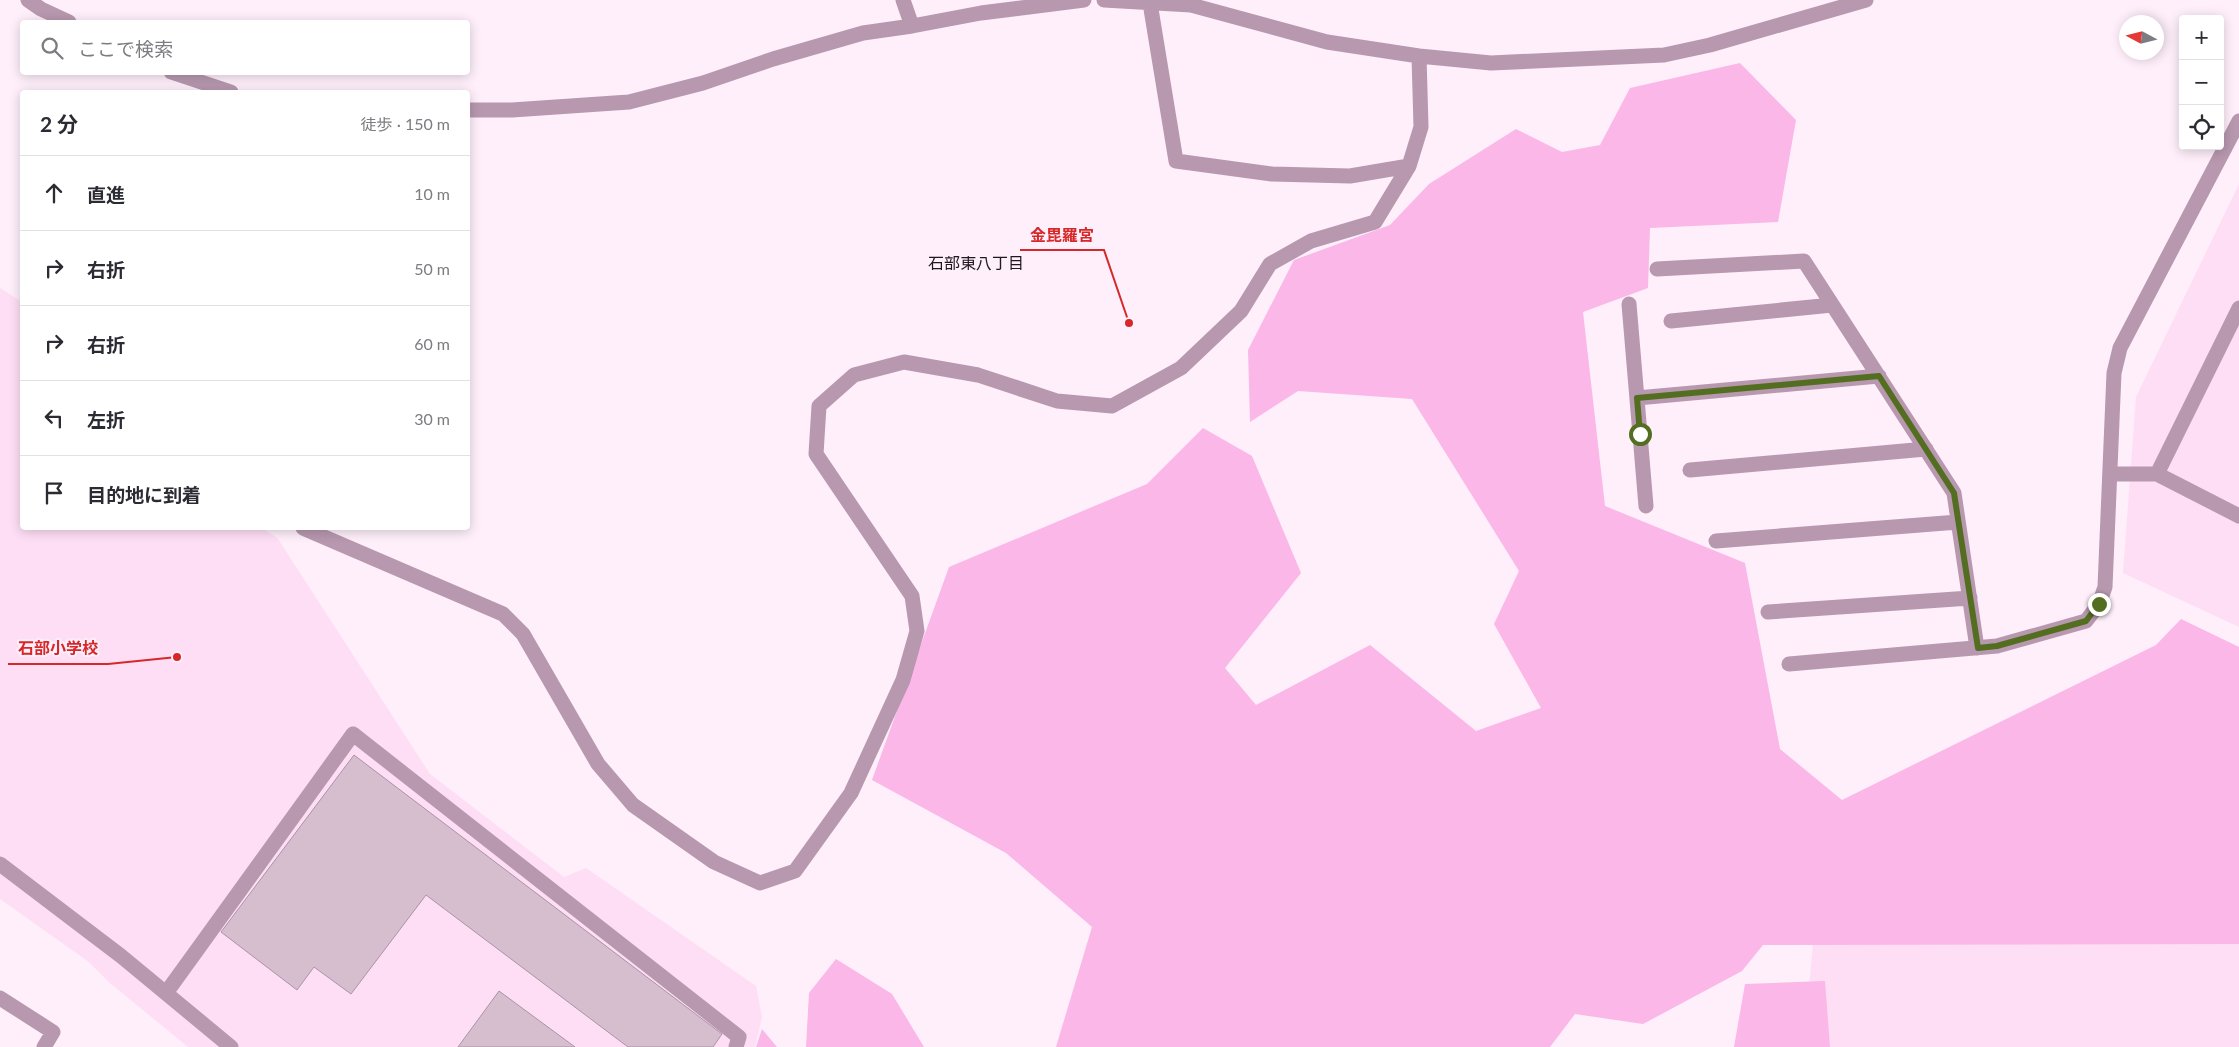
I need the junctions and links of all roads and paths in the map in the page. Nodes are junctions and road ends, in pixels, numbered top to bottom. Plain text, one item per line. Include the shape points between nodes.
1 (28, 0) edge
2 (903, 0) edge
3 (1084, 0) edge
4 (1104, 0) edge
5 (1866, 0) edge
6 (1150, 3) junction
7 (65, 20) edge
8 (912, 26) junction
9 (1419, 56) junction
10 (180, 75) edge
11 (225, 90) edge
12 (470, 110) edge
13 (2239, 120) edge
14 (1409, 166) junction
15 (1658, 269) dead end
16 (1629, 304) dead end
17 (1832, 305) junction
18 (2239, 308) edge
19 (1671, 321) dead end
20 (1879, 376) junction
21 (1637, 398) junction
22 (1926, 449) junction
23 (1690, 470) dead end
24 (2110, 474) junction
25 (2157, 474) junction
26 (1646, 506) dead end
27 (2239, 516) edge
28 (1958, 522) junction
29 (308, 530) edge
30 (1716, 541) dead end
31 (1970, 598) junction
32 (1768, 612) dead end
33 (1978, 648) junction
34 (1789, 664) dead end
35 (0, 864) edge
36 (166, 994) junction
37 (0, 998) edge
38 (44, 1047) edge
39 (231, 1047) edge
40 (736, 1047) edge

1 - 7 street
2 - 8 street
3 - 8 street via 981,13
4 - 6 street
5 - 9 street via 1664,55 1490,63
6 - 9 street via 1192,5 1327,42
6 - 14 street via 1176,161 1272,174 1350,176
8 - 12 street via 863,33 773,58 703,83 629,102
9 - 14 street via 1421,127
10 - 11 street
13 - 24 street via 2120,348 2114,373
14 - 29 street via 1374,222 1311,241 1270,264 1241,311 1181,368 1112,406 1057,401 978,375 904,362 854,375 819,406 816,454 912,596 917,631 903,680 851,793 795,871 760,883 714,862 632,805 598,764 523,634 503,614
15 - 17 street via 1804,261
16 - 21 street
17 - 19 street
17 - 20 street
18 - 25 street
20 - 21 street
20 - 22 street
21 - 26 street
22 - 23 street
22 - 28 street via 1954,493
24 - 25 street
24 - 33 street via 2105,587 2099,604 2086,621 1997,646
25 - 27 street
28 - 30 street
28 - 31 street
31 - 32 street
31 - 33 street
33 - 34 street
35 - 36 street
36 - 39 street
36 - 40 street via 353,734 739,1037
37 - 38 street via 53,1032

